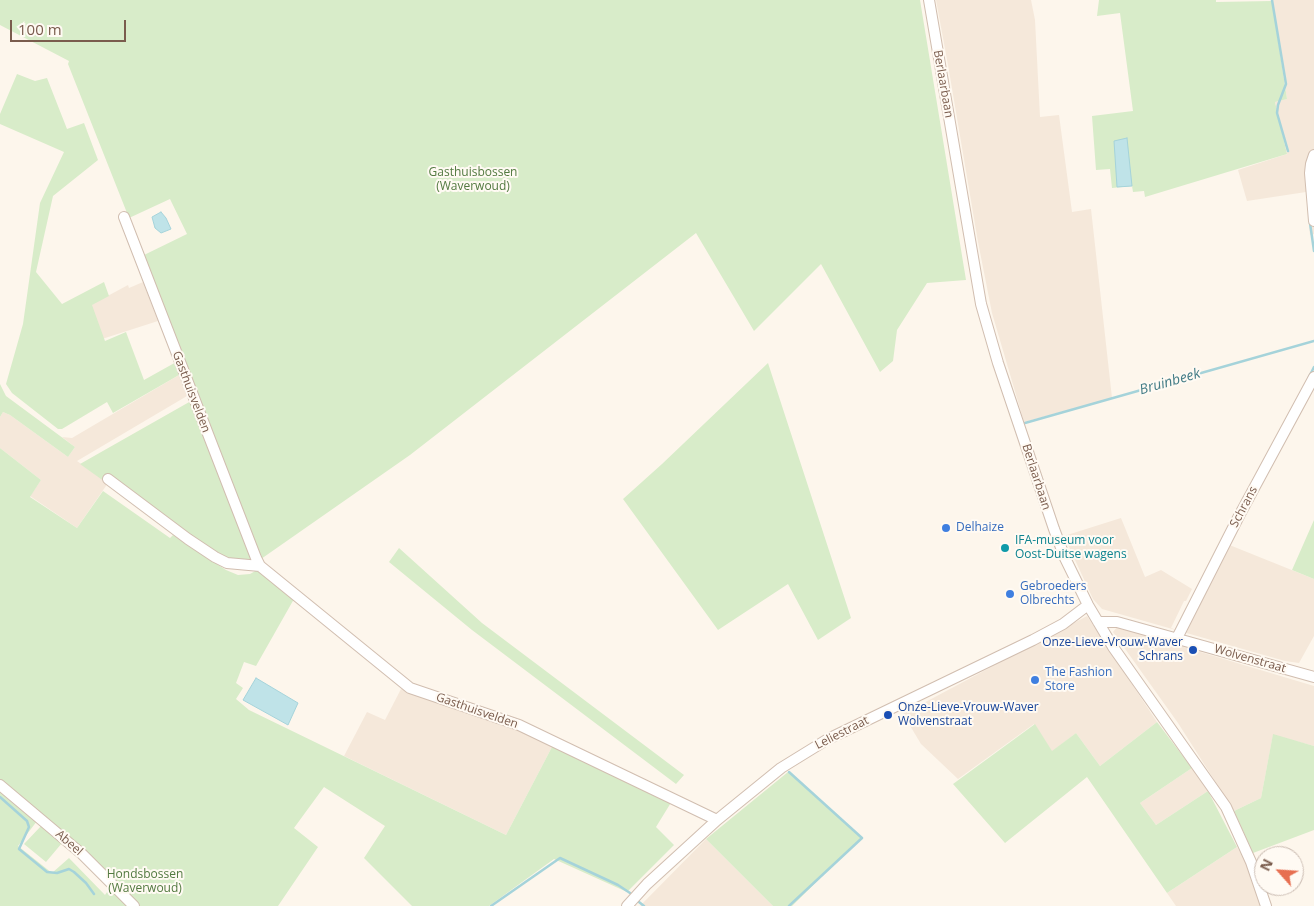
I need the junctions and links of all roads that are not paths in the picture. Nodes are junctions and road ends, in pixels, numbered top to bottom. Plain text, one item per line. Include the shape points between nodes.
1 (929, 0) edge
2 (1314, 155) edge
3 (124, 217) dead end
4 (1314, 221) edge
5 (1314, 377) edge
6 (108, 479) dead end
7 (260, 566) junction
8 (1088, 605) junction
9 (1098, 622) junction
10 (1177, 638) junction
11 (1314, 677) edge
12 (0, 785) edge
13 (717, 820) junction
14 (134, 906) edge
15 (627, 906) edge
16 (1266, 906) edge

1 - 8 street, Berlaarbaan via 981,304 1054,529
2 - 4 street via 1310,173
3 - 7 street, Gasthuisvelden
5 - 10 street, Schrans
6 - 7 street via 215,557 228,563
7 - 13 street, Gasthuisvelden via 410,688 519,725
8 - 9 street, Berlaarbaan
8 - 13 street, Leliestraat via 1063,624 1033,640 828,739 781,768
9 - 10 street, Wolvenstraat via 1117,622
9 - 16 street, Berlaarbaan via 1226,807 1251,862
10 - 11 street, Wolvenstraat
12 - 14 street, Abeel via 82,854
13 - 15 street, Leliestraat

